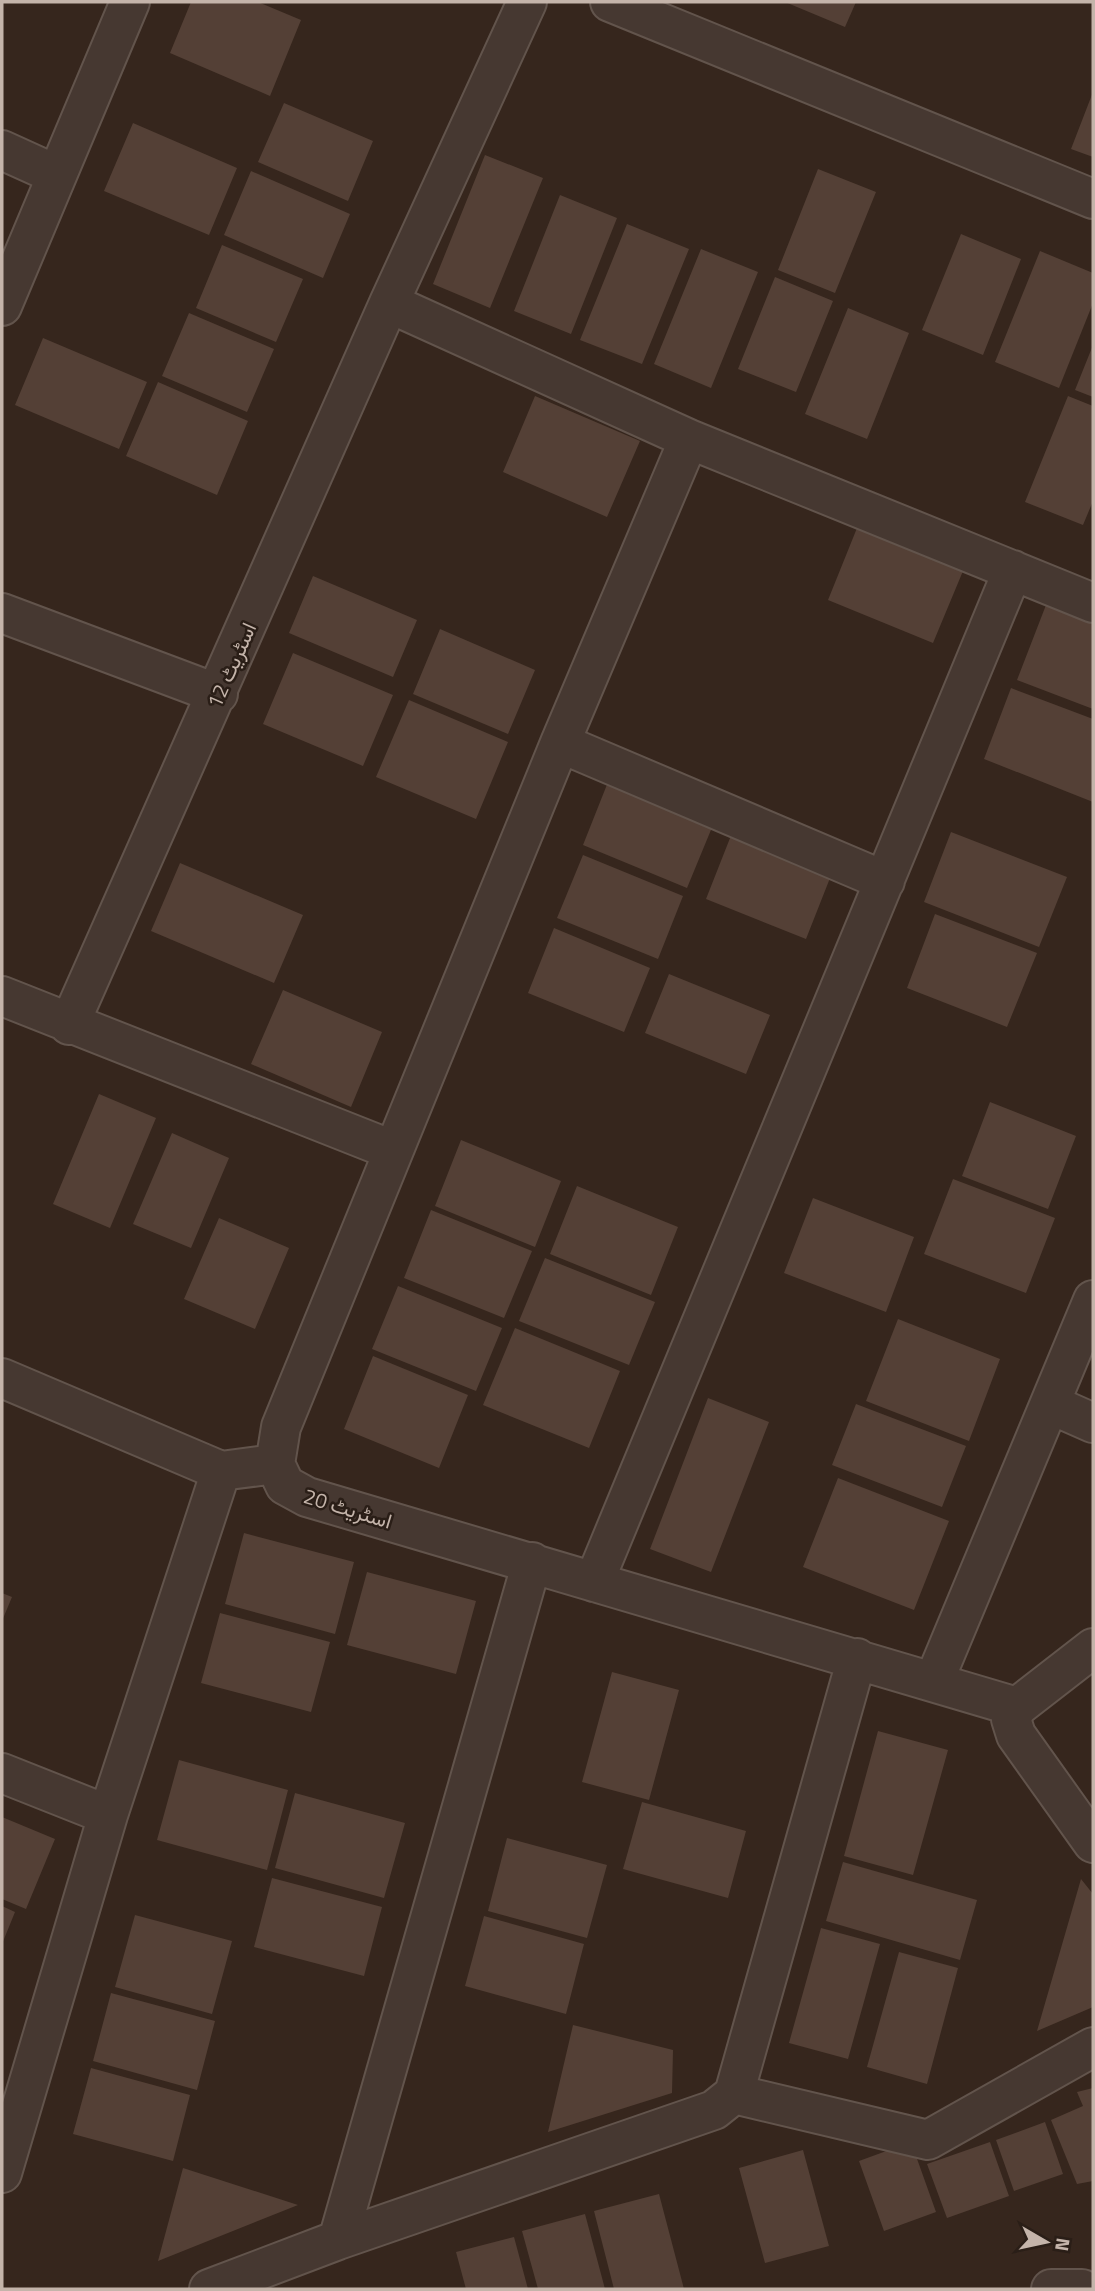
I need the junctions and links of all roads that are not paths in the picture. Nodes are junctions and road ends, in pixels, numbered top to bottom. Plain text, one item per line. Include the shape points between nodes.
1 (130, 2) edge
2 (527, 2) edge
3 (610, 2) edge
4 (2, 150) edge
5 (57, 175) junction
6 (1093, 199) edge
7 (389, 303) junction
8 (2, 306) edge
9 (689, 439) junction
10 (1013, 570) junction
11 (1093, 603) edge
12 (2, 613) edge
13 (218, 694) junction
14 (560, 743) junction
15 (885, 881) junction
16 (2, 996) edge
17 (69, 1025) junction
18 (392, 1150) junction
19 (1093, 1300) edge
20 (2, 1378) edge
21 (1050, 1404) junction
22 (1093, 1423) edge
23 (275, 1464) junction
24 (220, 1471) junction
25 (532, 1562) junction
26 (594, 1582) junction
27 (1093, 1648) edge
28 (857, 1658) junction
29 (934, 1681) junction
30 (1017, 1707) junction
31 (2, 1773) edge
32 (108, 1815) junction
33 (1093, 1843) edge
34 (1093, 2047) edge
35 (734, 2095) junction
36 (2, 2173) edge
37 (338, 2240) junction
38 (209, 2289) edge
39 (1051, 2289) edge
40 (1082, 2289) edge

1 - 5 street
2 - 7 street, اسٹریٹ 12
3 - 6 street
4 - 5 street
5 - 8 street
7 - 9 street
7 - 13 street, اسٹریٹ 12
9 - 10 street
9 - 14 street
10 - 11 street
10 - 15 street
12 - 13 street
13 - 17 street, اسٹریٹ 12
14 - 15 street
14 - 18 street
15 - 26 street
16 - 17 street
17 - 18 street
18 - 23 street via 281,1427
19 - 21 street
20 - 24 street
21 - 22 street
21 - 29 street
23 - 24 street
23 - 25 street, اسٹریٹ 20 via 285,1485 295,1493
24 - 32 street
25 - 26 street, اسٹریٹ 20
25 - 37 street
26 - 28 street, اسٹریٹ 20
27 - 30 street
28 - 29 street, اسٹریٹ 20
28 - 35 street
29 - 30 street, اسٹریٹ 20
30 - 33 street via 1011,1720 1016,1735
31 - 32 street
32 - 36 street
34 - 35 street via 928,2140
35 - 37 street via 714,2110
37 - 38 street
39 - 40 street

